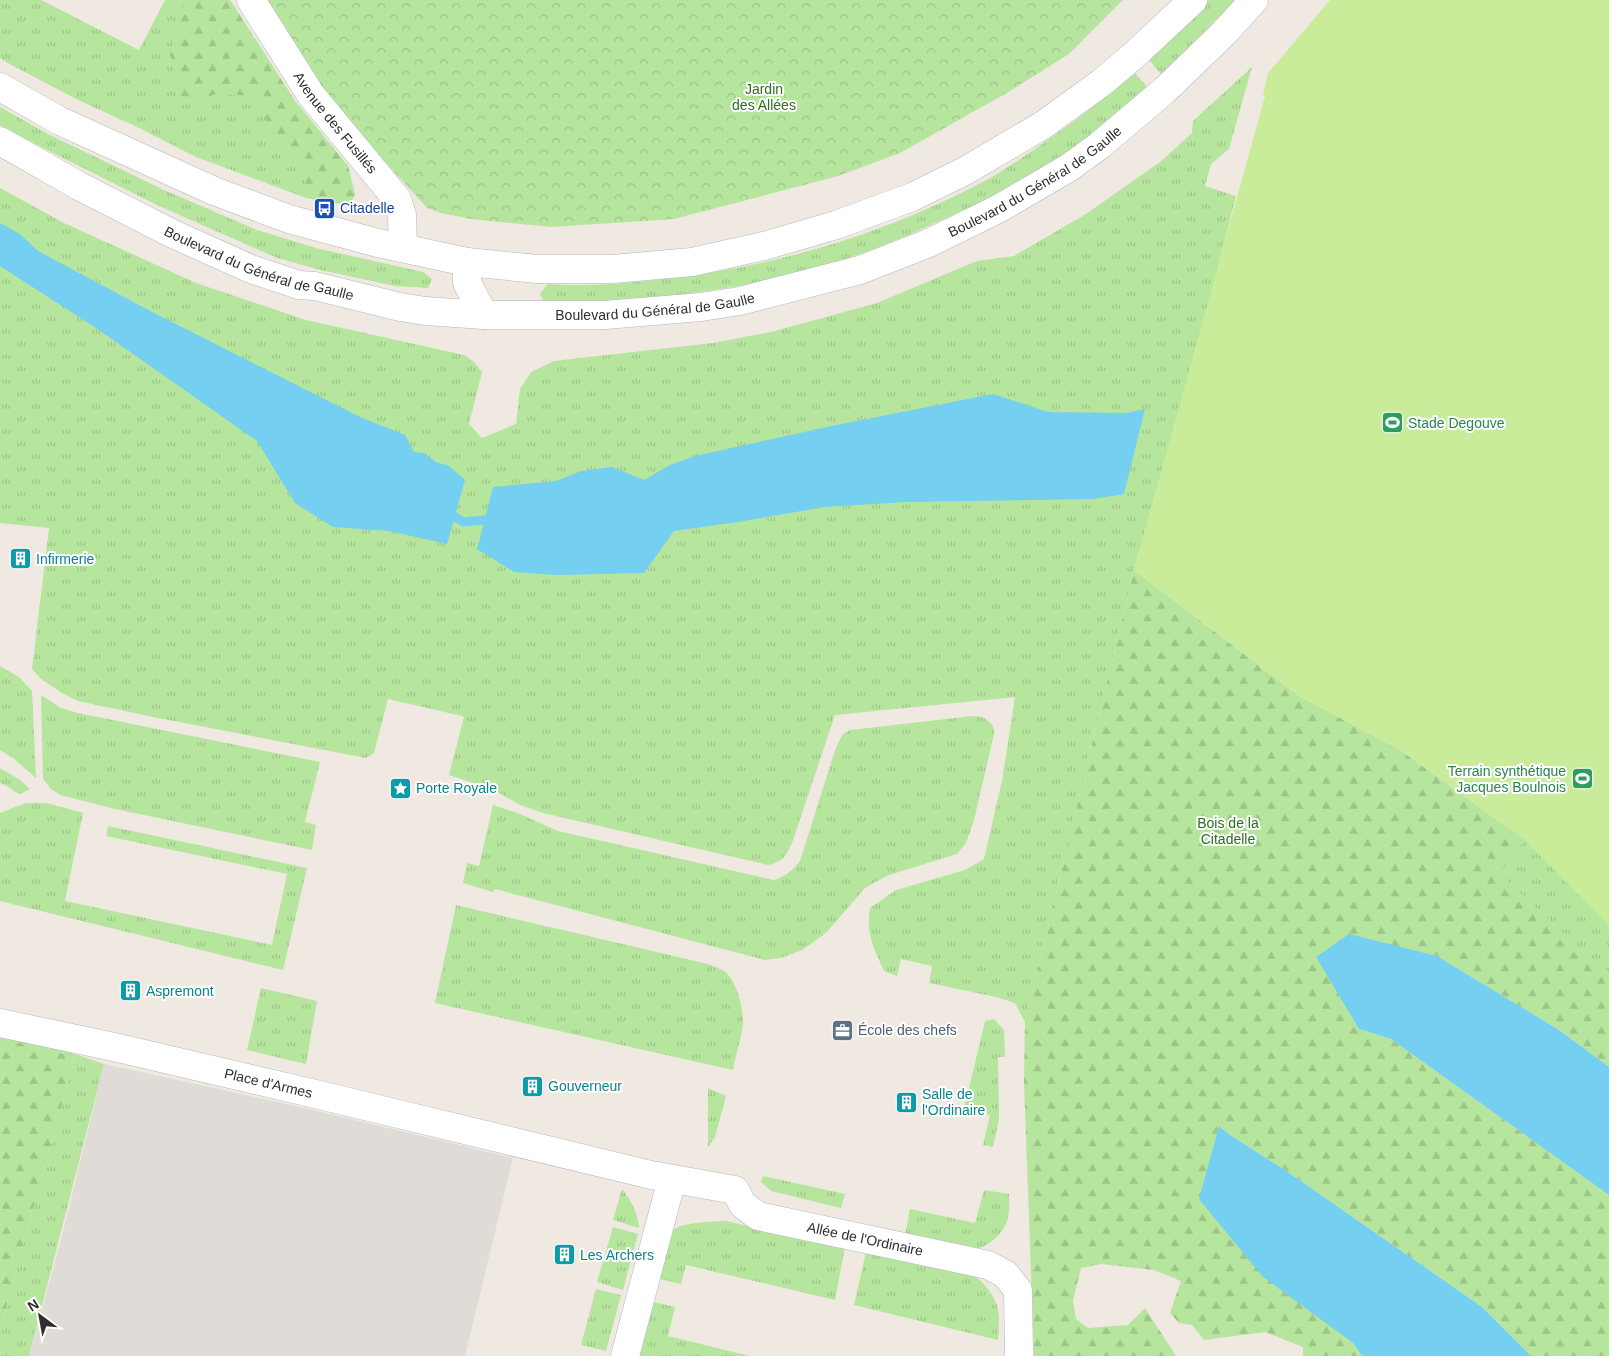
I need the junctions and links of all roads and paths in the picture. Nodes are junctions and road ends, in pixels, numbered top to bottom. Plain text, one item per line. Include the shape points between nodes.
1 (251, 0) edge
2 (1192, 0) edge
3 (1254, 0) edge
4 (0, 87) edge
5 (0, 141) edge
6 (403, 248) junction
7 (467, 262) junction
8 (484, 315) junction
9 (0, 1023) edge
10 (672, 1180) junction
11 (735, 1190) joint
12 (625, 1356) edge
13 (1019, 1356) edge

1 - 6 main road, Avenue des Fusillés via 311,95 397,199 402,215
2 - 7 main road via 1101,83 1042,125 921,193 836,225 692,262 613,269 538,269
3 - 8 main road, Boulevard du Général de Gaulle via 1165,90 1100,145 1070,167 1000,208 929,243 860,270 740,301 604,315
4 - 6 main road via 60,121 214,191 289,219
5 - 8 main road, Boulevard du Général de Gaulle via 173,234 251,269 299,285 400,307
6 - 7 main road
7 - 8 main road via 467,283
9 - 10 main road, Place d'Armes via 132,1051
10 - 11 main road, Place d'Armes
10 - 12 main road
11 - 13 main road, Allée de l'Ordinaire via 743,1205 758,1216 988,1265 1005,1274 1018,1290

